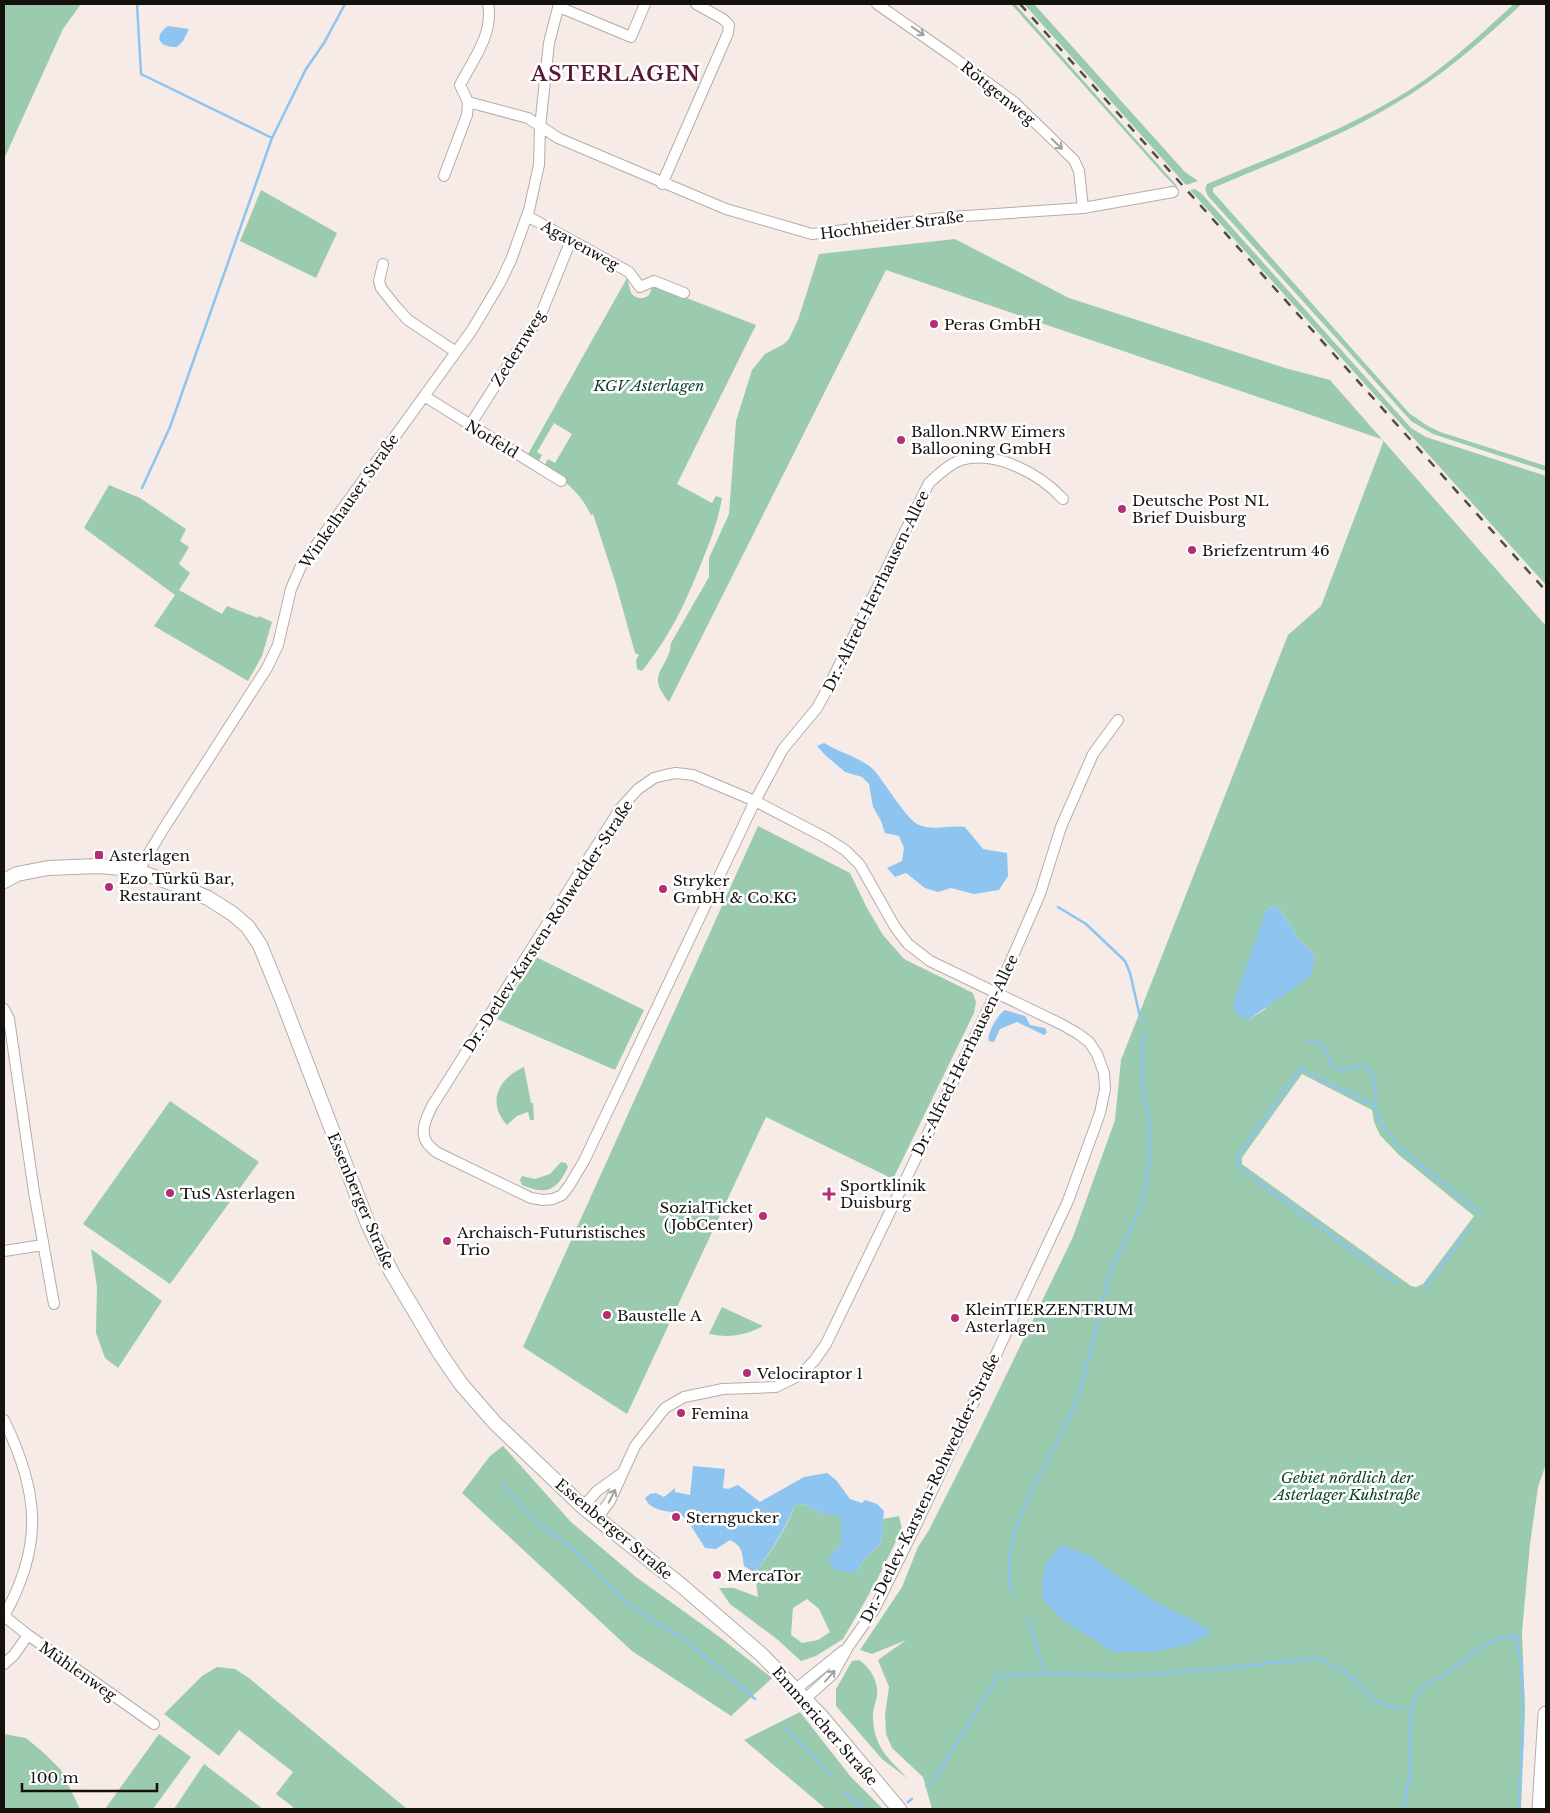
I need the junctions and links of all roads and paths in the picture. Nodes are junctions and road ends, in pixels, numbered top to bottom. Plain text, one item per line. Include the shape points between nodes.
1 (488, 4) edge
2 (645, 4) edge
3 (696, 4) edge
4 (877, 4) edge
5 (559, 5) edge
6 (468, 102) junction
7 (540, 127) junction
8 (444, 176) dead end
9 (662, 184) junction
10 (1173, 192) dead end
11 (1083, 208) junction
12 (527, 216) junction
13 (571, 240) junction
14 (383, 264) dead end
15 (684, 293) dead end
16 (456, 352) junction
17 (424, 396) junction
18 (470, 425) junction
19 (561, 481) dead end
20 (1063, 499) dead end
21 (1118, 720) dead end
22 (755, 801) junction
23 (140, 871) junction
24 (10, 874) edge
25 (4, 881) edge
26 (996, 992) junction
27 (4, 1009) edge
28 (625, 1075) joint
29 (43, 1245) junction
30 (4, 1251) edge
31 (54, 1304) dead end
32 (4, 1420) edge
33 (623, 1472) junction
34 (583, 1507) junction
35 (597, 1518) junction
36 (682, 1586) joint
37 (4, 1616) edge
38 (28, 1635) junction
39 (4, 1664) edge
40 (800, 1694) junction
41 (1546, 1714) edge
42 (154, 1724) dead end
43 (899, 1809) edge
44 (1540, 1809) edge

1 - 6 street via 488,27 460,85
2 - 5 street via 631,37
3 - 9 street via 724,19 729,25 728,33
4 -> 11 street, Röttgenweg via 1014,102 1074,160 1079,171
5 - 7 street, Winkelhauser Straße via 549,43
6 - 7 street via 528,118
6 - 8 street via 467,115
7 - 9 street, Hochheider Straße
7 - 12 street, Winkelhauser Straße via 540,165
9 - 11 street, Hochheider Straße via 726,210 812,234 951,217
10 - 11 street, Hochheider Straße
12 - 13 street, Agavenweg
12 - 16 street, Winkelhauser Straße via 500,282
13 - 15 street, Agavenweg via 629,272 640,286 654,282
13 - 18 street, Zedernweg via 541,314
14 - 16 street via 379,281 381,288 397,308 408,320
16 - 17 street, Winkelhauser Straße
17 - 18 street, Notfeld
17 - 23 street, Winkelhauser Straße via 300,566 278,645 267,668
18 - 19 street, Notfeld
20 - 22 street, Dr.-Alfred-Herrhausen-Allee via 1052,486 1037,477 990,459 960,460 929,483 817,708 783,749
21 - 26 street, Dr.-Alfred-Herrhausen-Allee via 1093,754 1061,827 1040,894
22 - 26 street, Dr.-Detlev-Karsten-Rohwedder-Straße via 845,850 860,865 908,944 930,960
22 - 28 street, Dr.-Alfred-Herrhausen-Allee
22 - 28 street, Dr.-Detlev-Karsten-Rohwedder-Straße via 693,775 665,775 638,789 620,809 432,1106 425,1122 426,1143 436,1152 532,1198 553,1199 562,1195 584,1161
23 - 24 main road, Essenberger Straße via 110,866 62,867
23 - 34 main road, Essenberger Straße via 208,898 248,927 264,954 368,1224 392,1273 461,1384 495,1422
24 - 25 main road, Essenberger Straße
26 - 33 street, Dr.-Alfred-Herrhausen-Allee via 845,1306 814,1361 800,1375 776,1387 722,1388 684,1397 665,1408 635,1446
26 - 40 street, Dr.-Detlev-Karsten-Rohwedder-Straße via 1061,1024 1089,1042 1104,1073 1105,1089 1100,1113 1068,1201 874,1610 848,1647
27 - 29 street via 9,1019
29 - 30 street
29 - 31 street
32 - 37 street via 25,1471 33,1519 23,1574
33 - 34 street, Dr.-Alfred-Herrhausen-Allee via 597,1491
35 -> 33 street, Dr.-Alfred-Herrhausen-Allee via 610,1501
34 - 35 main road, Essenberger Straße
35 - 36 main road, Essenberger Straße
36 - 40 main road, Emmericher Straße via 737,1632
37 - 38 street, Mühlenweg
38 - 39 street via 14,1656
38 - 42 street, Mühlenweg
40 - 43 main road, Emmericher Straße
41 - 44 highway

